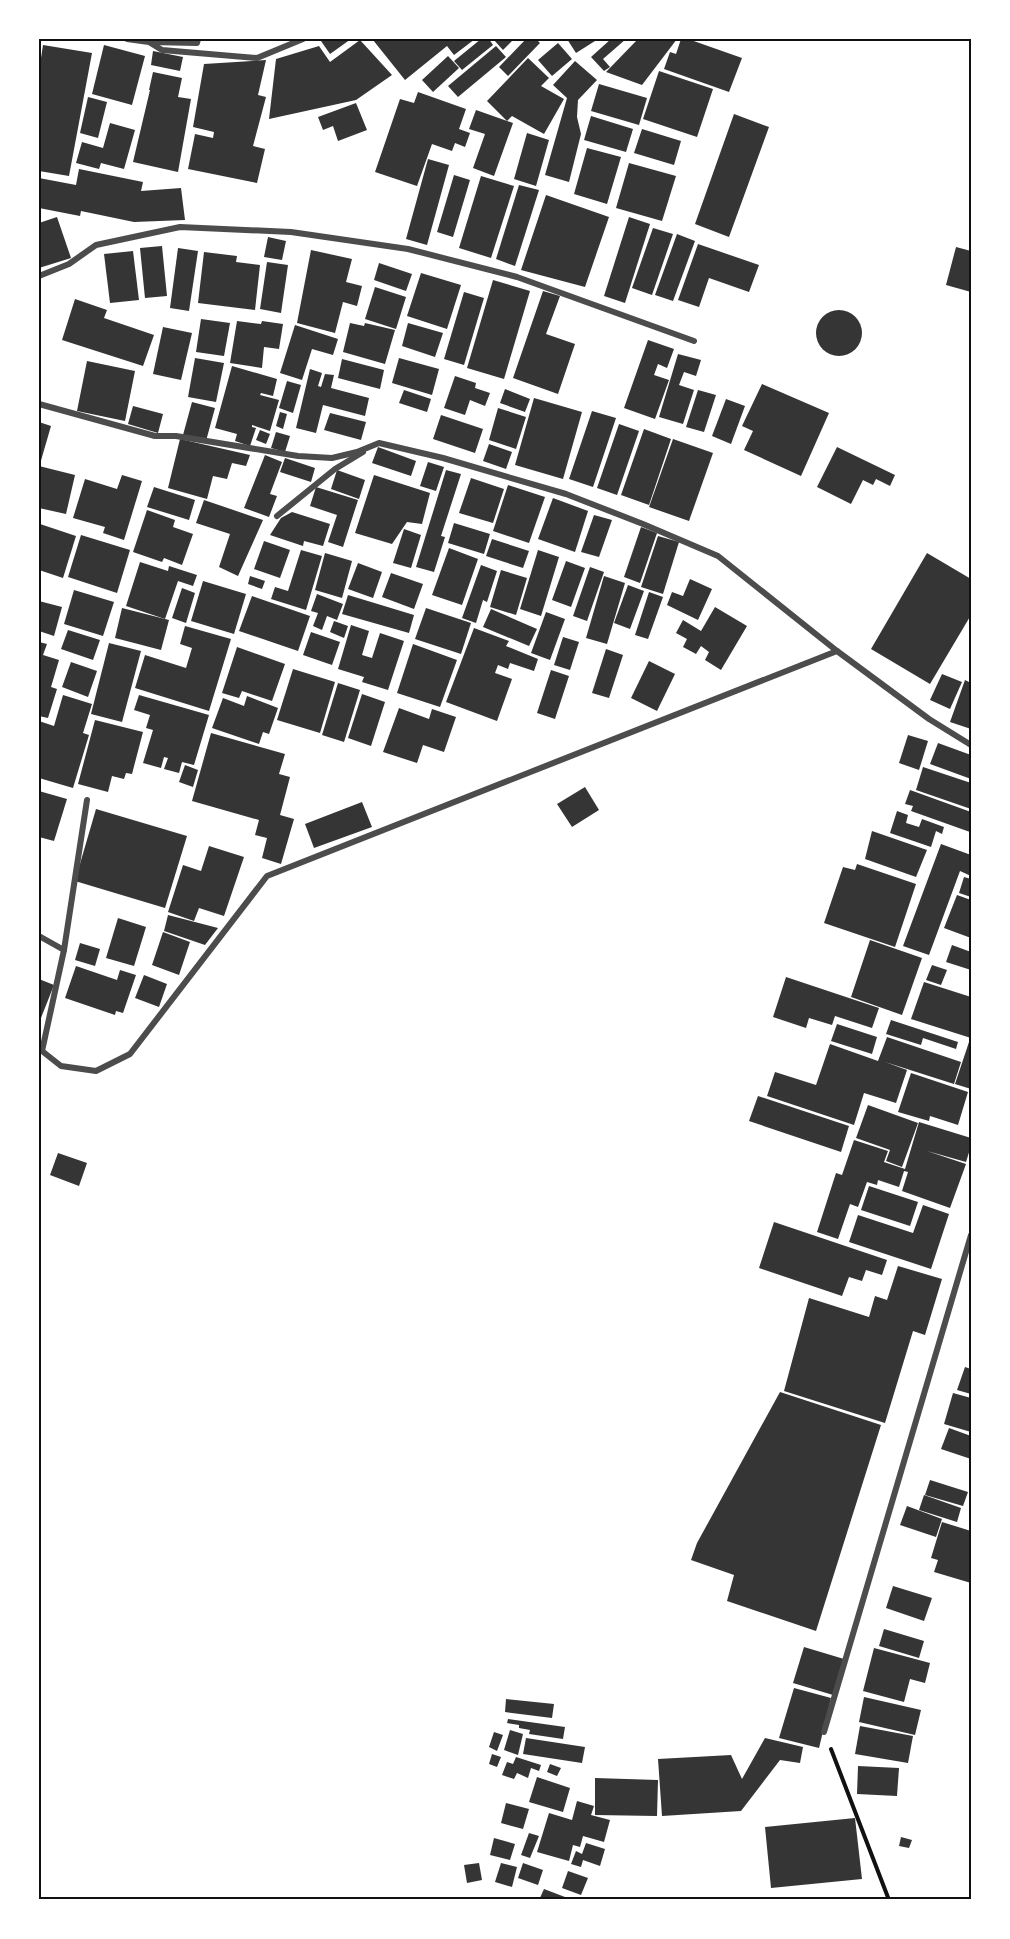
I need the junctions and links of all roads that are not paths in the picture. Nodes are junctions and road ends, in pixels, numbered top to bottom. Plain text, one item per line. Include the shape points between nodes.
1 (127, 39) edge
2 (198, 39) edge
3 (303, 39) edge
4 (149, 42) junction
5 (39, 276) edge
6 (694, 341) dead end
7 (39, 404) edge
8 (379, 443) junction
9 (277, 516) dead end
10 (837, 651) junction
11 (971, 744) edge
12 (87, 800) dead end
13 (39, 936) edge
14 (64, 950) junction
15 (971, 1235) edge
16 (824, 1732) road end

1 - 4 street
2 - 4 street via 197,43
3 - 4 street via 257,58 162,50
5 - 6 street via 69,264 96,245 180,227 291,232 408,249 517,277
7 - 8 street via 155,436 298,456 332,458
8 - 9 street via 335,469
8 - 10 street via 566,494 718,556
10 - 11 street via 929,719
10 - 14 street via 267,876 130,1054 96,1071 62,1066 42,1051
12 - 14 street
13 - 14 street
15 - 16 street

